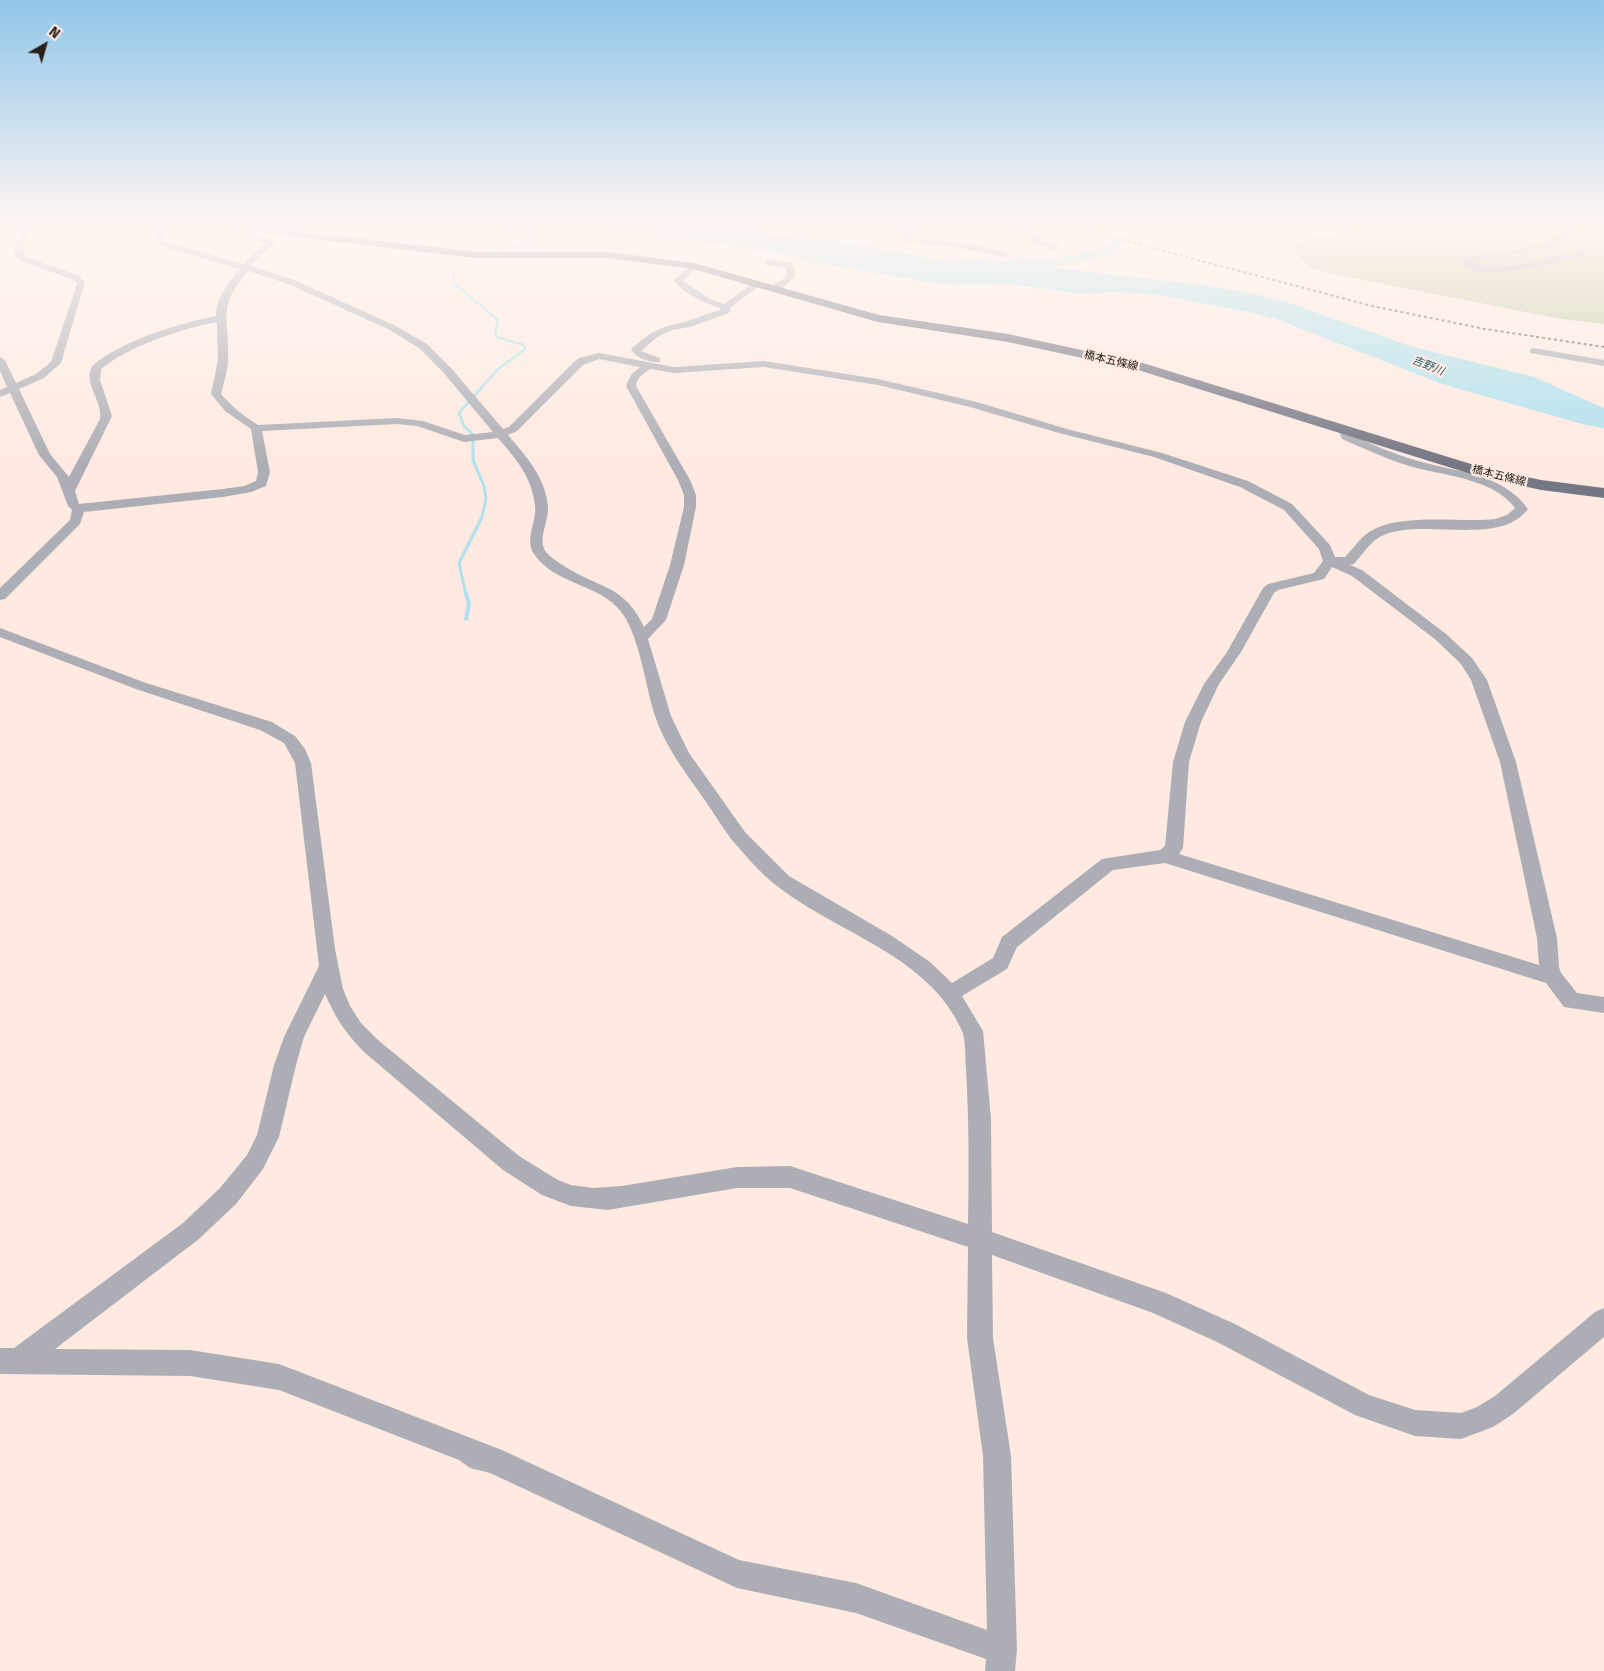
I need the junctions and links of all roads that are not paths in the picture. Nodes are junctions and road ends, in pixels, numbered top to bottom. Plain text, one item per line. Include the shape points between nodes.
1 (74, 307) edge
2 (223, 307) edge
3 (347, 307) edge
4 (725, 307) edge
5 (839, 307) edge
6 (222, 318) junction
7 (1534, 351) dead end
8 (0, 360) edge
9 (1604, 363) edge
10 (649, 366) junction
11 (701, 368) junction
12 (15, 389) junction
13 (0, 394) edge
14 (256, 428) junction
15 (1344, 429) junction
16 (500, 434) junction
17 (69, 491) junction
18 (1604, 493) edge
19 (79, 509) junction
20 (1330, 561) junction
21 (0, 596) edge
22 (0, 632) edge
23 (641, 638) junction
24 (1164, 856) junction
25 (328, 967) junction
26 (1550, 976) junction
27 (950, 994) junction
28 (1604, 1005) edge
29 (980, 1240) junction
30 (1604, 1321) edge
31 (6, 1365) edge
32 (1001, 1660) edge

1 - 12 street via 56,363
2 - 6 street
3 - 16 street via 423,346
4 - 11 street via 726,311 687,326 654,334 636,350 638,354 671,365
5 - 15 main road, 橋本五條線 via 878,318 1008,338 1141,367
6 - 14 street via 223,360 216,394 223,404
6 - 17 street via 162,333 100,363 96,370 98,391 106,415
7 - 9 street
8 - 12 street
10 - 11 street via 674,370
10 - 16 street via 599,356 583,360 512,429
10 - 23 street via 636,375 631,386 684,480 690,496 690,508 677,565 659,620
11 - 20 street via 764,364 878,382 973,404 1158,456 1244,484 1288,507 1325,548
12 - 13 street
12 - 17 street via 45,455 64,476
14 - 16 street via 397,421 419,423 464,439
14 - 19 street via 264,472 262,483 223,493
15 - 18 main road, 橋本五條線 via 1513,481
15 - 20 street via 1346,437 1380,452 1457,474 1511,495 1522,509 1517,517 1498,523 1400,525 1379,531 1349,561
16 - 23 street via 527,465 535,480 542,508 536,539 539,552 567,574 606,591 620,602 632,617
17 - 19 street via 74,506
19 - 21 street via 76,520
20 - 24 street via 1320,576 1268,591 1212,684 1193,722 1181,762 1174,848
20 - 26 street via 1357,573 1441,637 1467,661 1479,680 1508,762 1547,938
22 - 25 street via 141,686 266,726 292,740 303,762
23 - 27 street via 662,716 682,755 740,836 783,881 885,941 923,968
24 - 26 street
24 - 27 street via 1108,864 1009,942 1000,963
25 - 29 street via 342,1010 354,1029 371,1046 511,1163 532,1179 552,1188 593,1199 743,1176 790,1177
25 - 31 street via 294,1037 268,1137 255,1162 228,1196 191,1231
26 - 28 street via 1571,1001
27 - 29 street via 973,1031 980,1119
29 - 30 street via 1192,1316 1364,1406 1415,1423 1462,1426 1484,1418
29 - 32 street via 980,1338 997,1456
31 - 32 street via 190,1363 279,1377 492,1460 737,1574 856,1598

